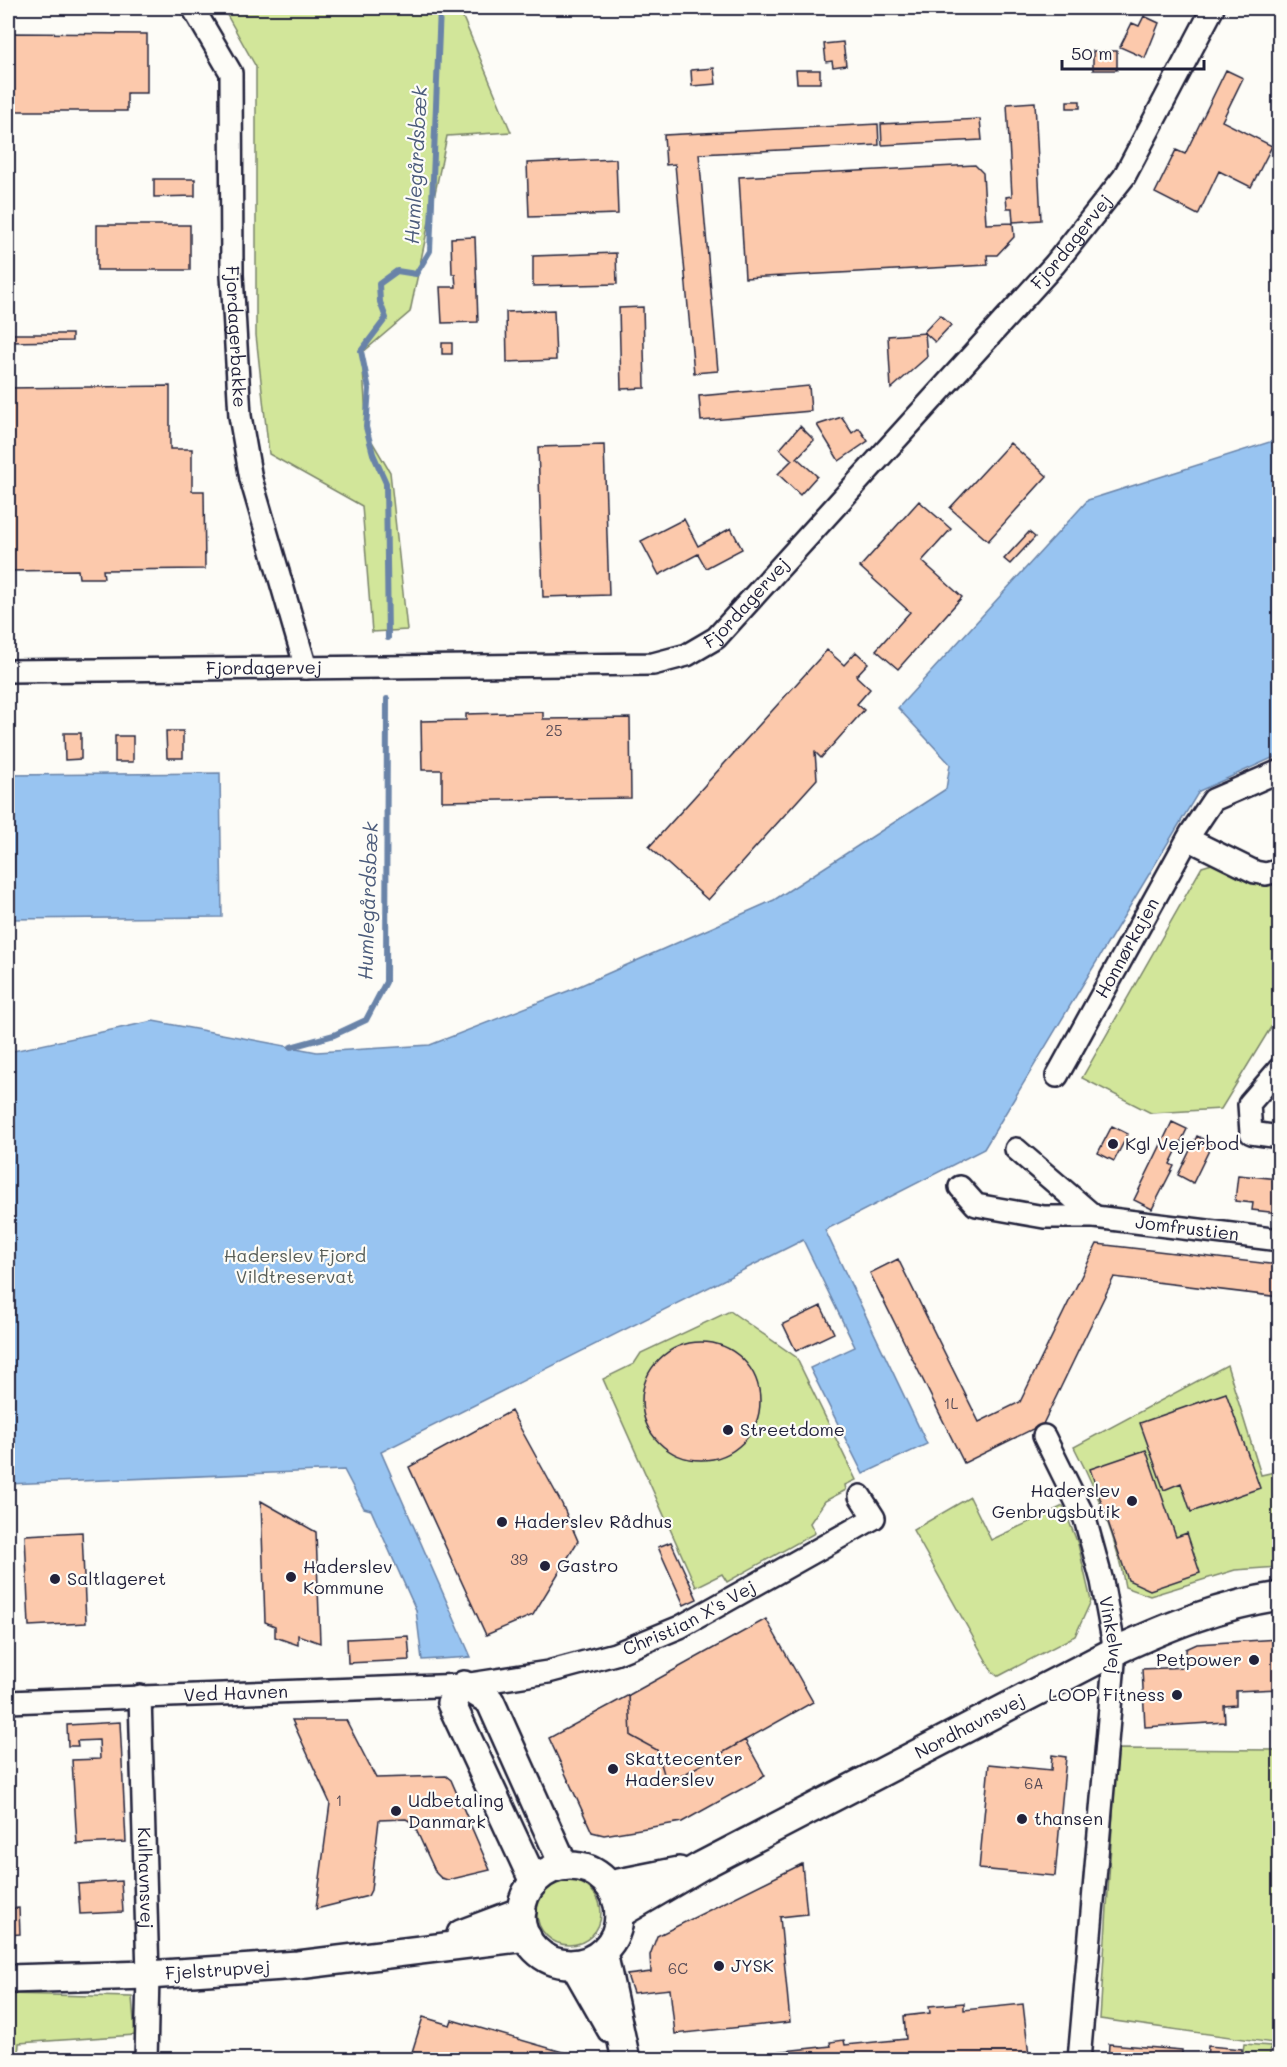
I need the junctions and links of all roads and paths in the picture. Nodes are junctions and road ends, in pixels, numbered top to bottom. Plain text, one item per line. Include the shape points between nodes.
1 (193, 8) edge
2 (1213, 8) edge
3 (306, 668) junction
4 (8, 671) edge
5 (1280, 771) edge
6 (1193, 830) junction
7 (1280, 870) edge
8 (1280, 1068) edge
9 (1057, 1076) dead end
10 (1280, 1137) edge
11 (1016, 1149) dead end
12 (960, 1187) dead end
13 (1095, 1217) junction
14 (1280, 1240) edge
15 (1044, 1436) dead end
16 (860, 1496) dead end
17 (1280, 1596) edge
18 (1115, 1651) junction
19 (464, 1685) junction
20 (140, 1696) junction
21 (8, 1702) edge
22 (564, 1866) junction
23 (701, 1866) junction
24 (534, 1882) junction
25 (609, 1885) junction
26 (619, 1914) junction
27 (524, 1924) junction
28 (603, 1952) junction
29 (574, 1964) junction
30 (148, 1975) junction
31 (8, 1979) edge
32 (624, 2054) edge
33 (146, 2060) edge
34 (1079, 2060) edge

1 - 3 street, Fjordagerbakke via 231,73 232,275 240,416 251,480
2 - 3 street, Fjordagervej via 1124,177 1055,264 716,638 687,655 653,664
3 - 4 street, Fjordagervej
5 - 6 street, Honnørkajen via 1213,800
6 - 7 street via 1255,872
6 - 9 street, Honnørkajen
8 - 10 street via 1249,1104 1251,1133
11 - 13 street
12 - 13 street, Jomfrustien via 976,1205 1044,1217
13 - 14 street, Jomfrustien
15 - 18 street, Vinkelvej via 1085,1519
16 - 19 street, Christian X's Vej via 874,1518 680,1627 615,1654 548,1672
17 - 18 street, Nordhavnsvej via 1180,1621
18 - 23 street, Nordhavnsvej
18 - 34 street, Vinkelvej
19 - 20 street, Ved Havnen
19 - 22 street via 490,1701
19 - 24 street via 451,1703
20 - 21 street, Ved Havnen
20 - 30 street, Kulhavnsvej
22 - 24 street
22 - 25 street via 590,1870
23 - 25 street, Nordhavnsvej
23 - 26 street, Nordhavnsvej
24 - 27 street via 527,1892
25 - 26 street via 616,1896
26 - 28 street via 616,1932
27 - 29 street via 544,1956
27 - 30 street, Fjelstrupvej via 371,1958
28 - 29 street
28 - 32 street
29 - 32 street
30 - 31 street, Fjelstrupvej
30 - 33 street, Kulhavnsvej

